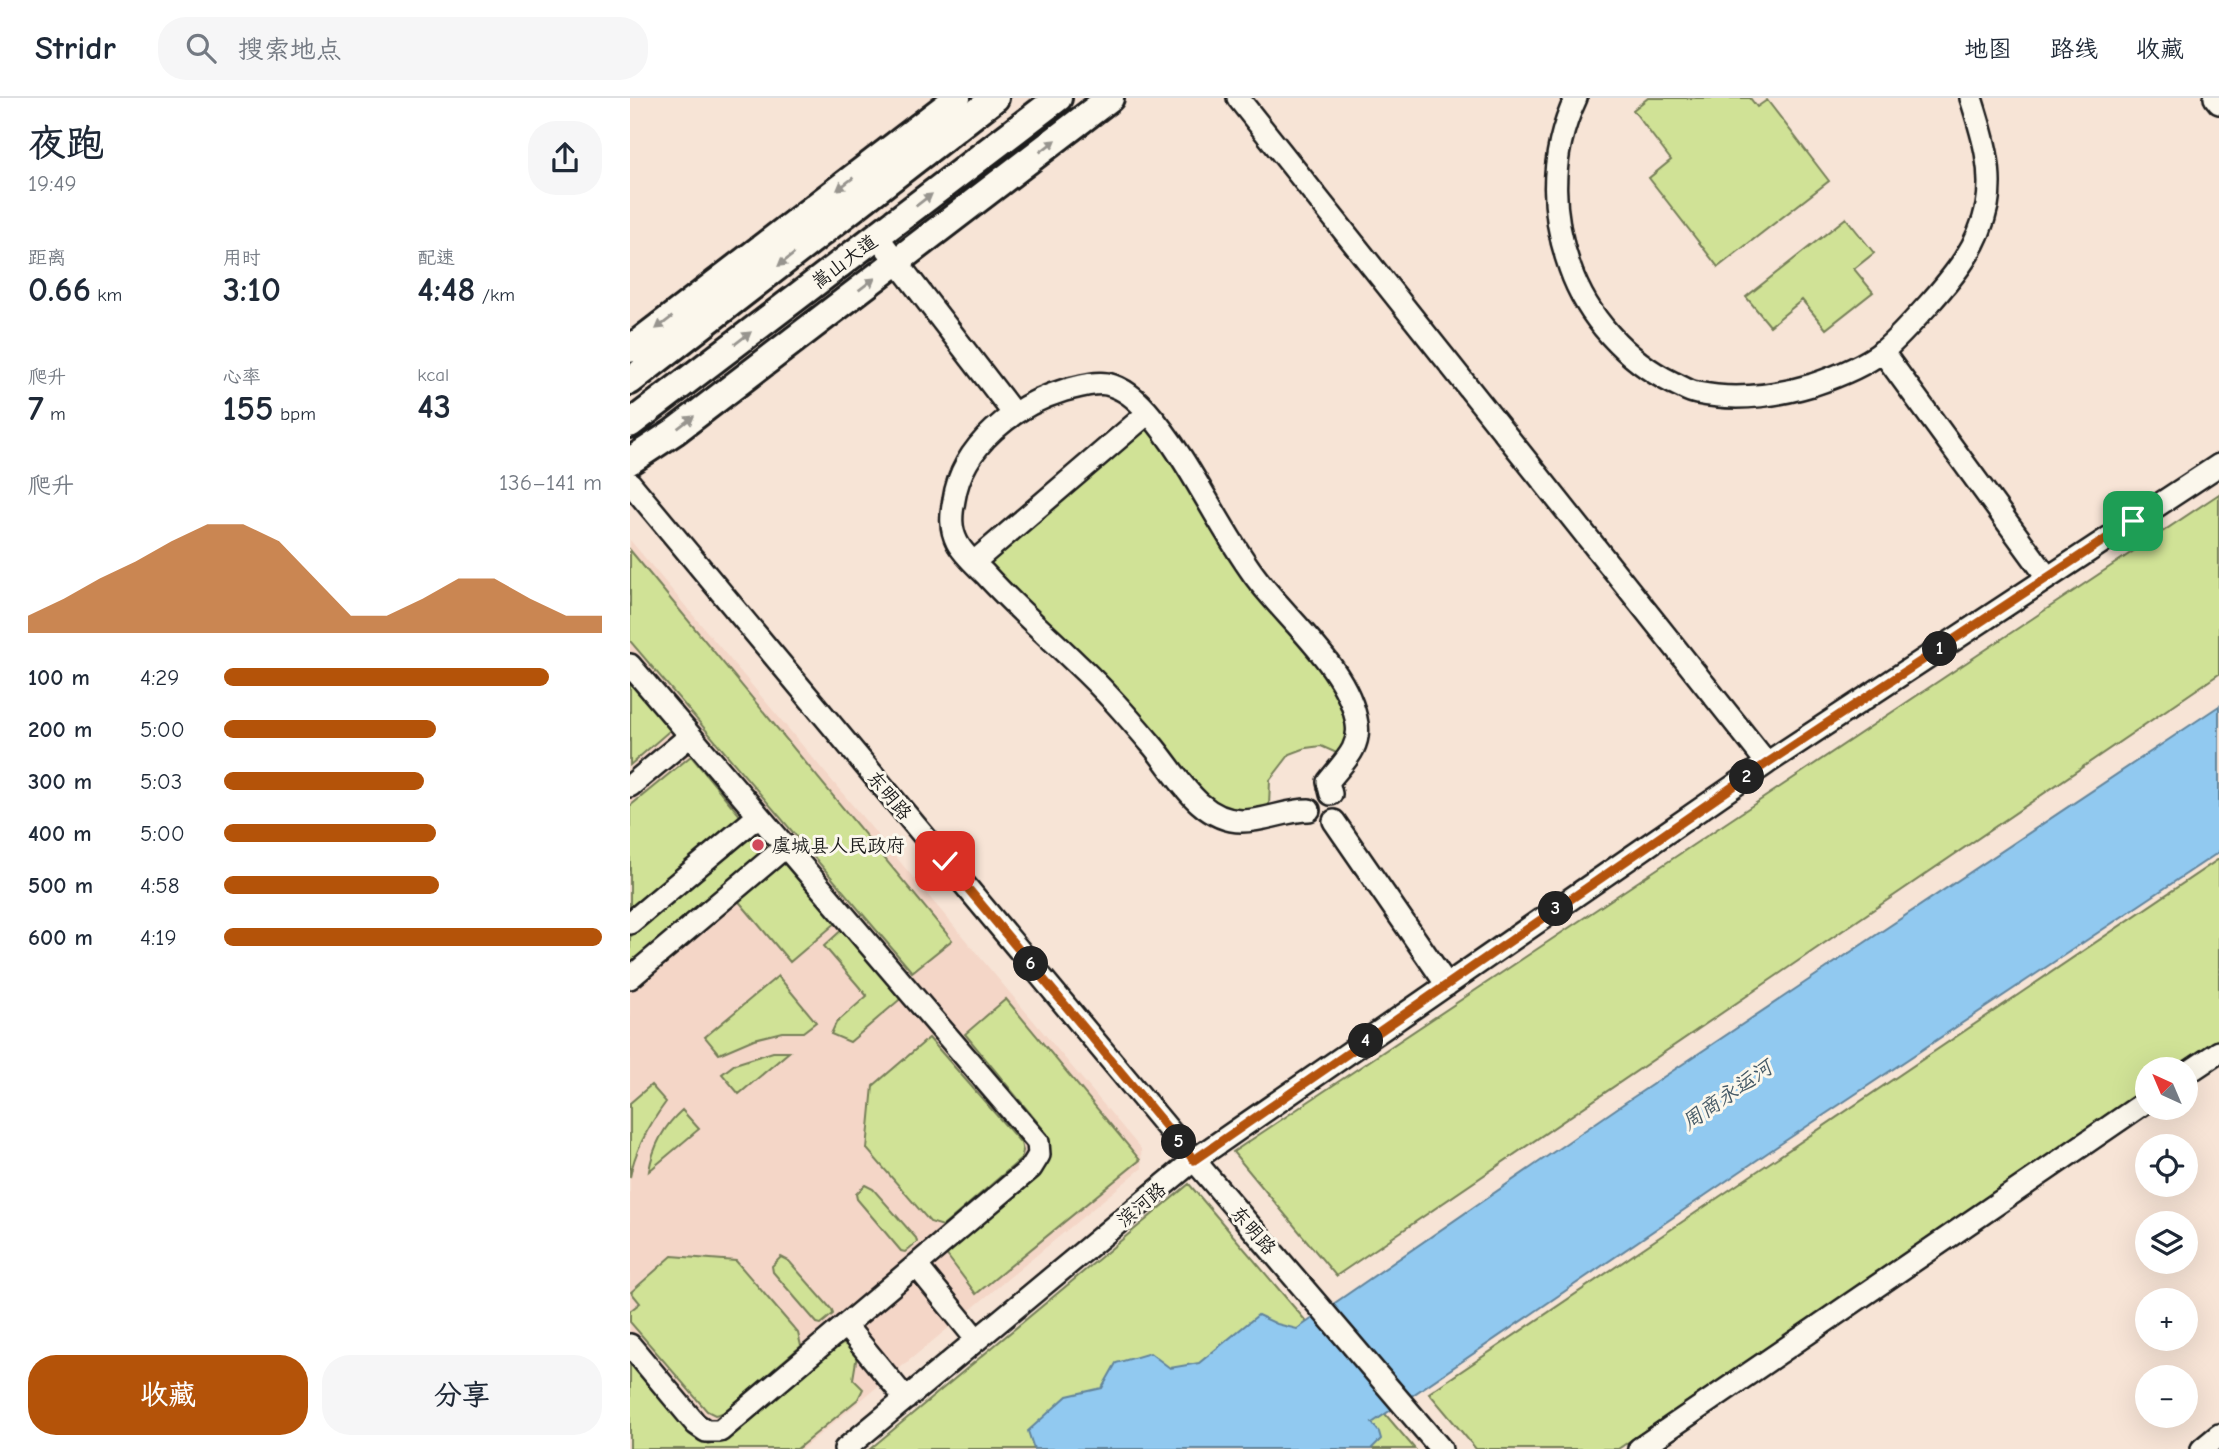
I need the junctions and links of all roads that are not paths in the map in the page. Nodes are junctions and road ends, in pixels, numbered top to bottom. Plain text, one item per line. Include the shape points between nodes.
1 (957, 98) edge
2 (995, 98) edge
3 (1058, 98) edge
4 (1110, 98) edge
5 (1238, 98) edge
6 (1576, 98) edge
7 (1971, 98) edge
8 (2215, 98) edge
9 (2219, 103) edge
10 (877, 236) junction
11 (896, 262) junction
12 (630, 349) edge
13 (1882, 351) junction
14 (630, 381) edge
15 (1148, 413) junction
16 (1014, 414) junction
17 (630, 424) edge
18 (630, 461) edge
19 (2219, 465) edge
20 (630, 482) edge
21 (974, 562) junction
22 (2048, 578) junction
23 (630, 666) edge
24 (690, 736) junction
25 (1767, 763) junction
26 (630, 786) edge
27 (1331, 794) junction
28 (1309, 810) junction
29 (758, 816) junction
30 (1334, 821) junction
31 (785, 847) junction
32 (630, 923) edge
33 (630, 978) edge
34 (1447, 985) junction
35 (2219, 1052) edge
36 (2198, 1066) edge
37 (2135, 1109) edge
38 (1194, 1160) junction
39 (916, 1265) junction
40 (845, 1325) junction
41 (977, 1340) junction
42 (630, 1345) edge
43 (906, 1399) junction
44 (2219, 1435) edge
45 (845, 1449) edge
46 (1441, 1449) edge
47 (1639, 1449) edge
48 (2202, 1449) edge

1 -> 12 main road
2 -> 14 main road, 嵩山大道
10 -> 3 main road, 嵩山大道
11 -> 4 main road
5 - 25 street
6 - 13 street via 1566,118 1557,159 1555,201 1561,242 1575,282 1596,318 1624,349 1657,375 1695,393 1741,398 1821,382
7 - 13 street via 1990,174 1987,207 1971,251 1948,283
8 - 9 street
10 - 11 street
17 -> 10 main road, 嵩山大道
11 - 16 street
18 -> 11 main road
13 - 22 street
15 - 16 street via 1130,393 1106,384 1049,395
15 - 21 street
15 - 27 street via 1254,576 1346,688 1358,727 1356,747 1328,782
16 - 21 street via 981,443 962,471 954,495 951,521 958,543
19 - 22 street, 滨河路
20 - 38 street, 东明路
21 - 28 street via 1095,681 1152,744 1178,781 1217,815 1241,821
22 - 25 street, 滨河路
23 - 24 street
24 - 26 street
24 - 29 street
25 - 34 street, 滨河路
27 - 28 street via 1315,796
27 - 30 street via 1340,807
28 - 30 street via 1318,823
29 - 31 street
29 - 32 street
30 - 34 street
31 - 33 street
31 - 39 street via 1038,1142 1039,1155 1031,1168
34 - 38 street, 滨河路
35 - 36 street
37 - 47 street
38 - 41 street, 滨河路
38 - 46 street, 东明路
39 - 40 street
39 - 41 street
40 - 42 street via 720,1431 706,1431 696,1424
40 - 43 street
41 - 43 street, 滨河路
43 - 45 street, 滨河路
44 - 48 street

